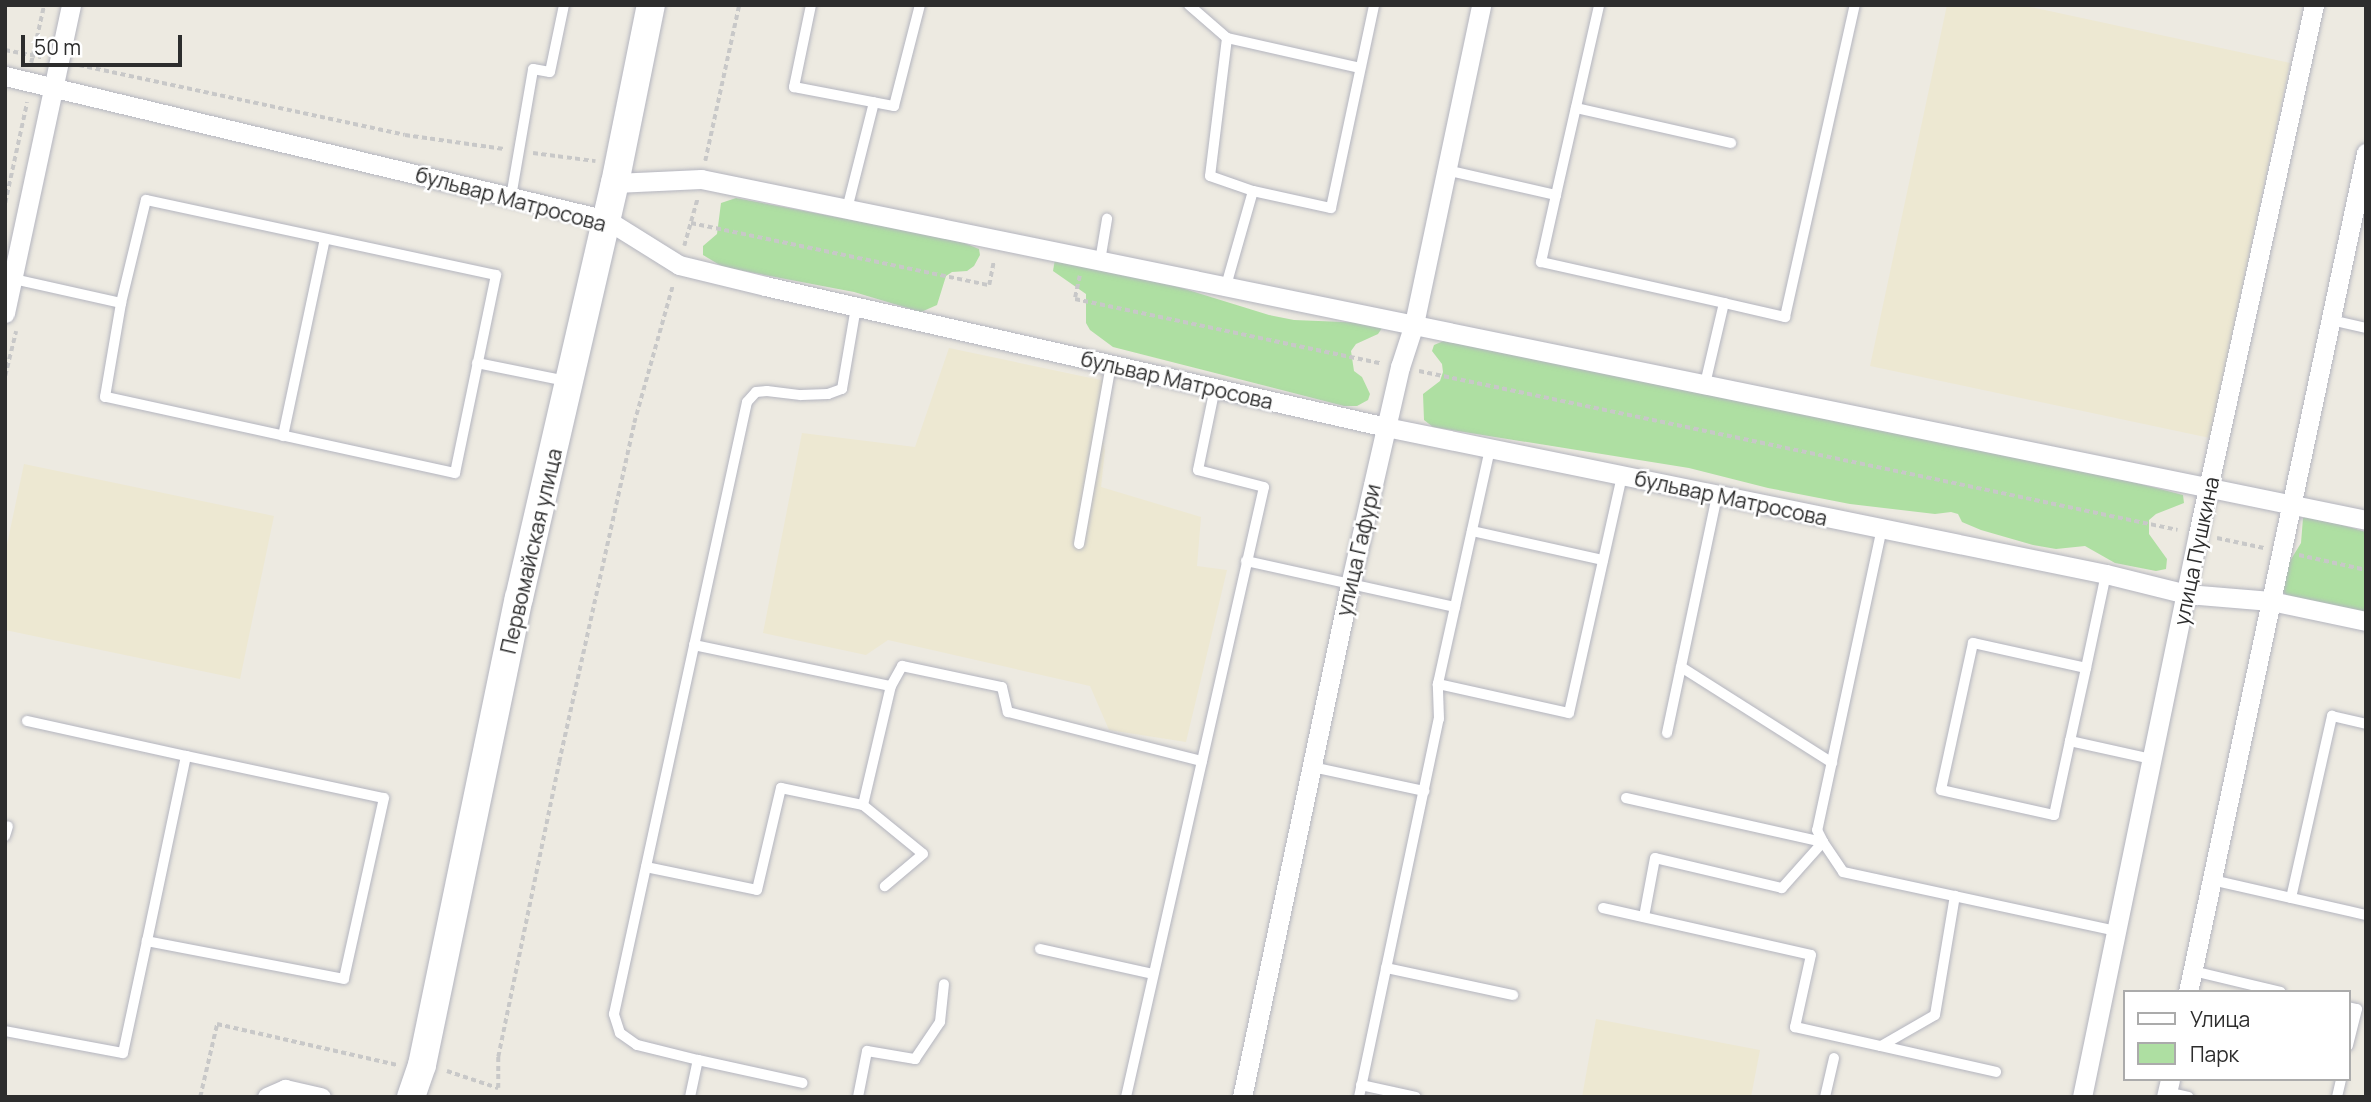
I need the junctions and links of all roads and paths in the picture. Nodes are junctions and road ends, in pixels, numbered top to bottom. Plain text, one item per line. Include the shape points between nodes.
1 (44, 5) edge
2 (71, 5) edge
3 (564, 5) edge
4 (651, 5) edge
5 (739, 5) edge
6 (811, 5) edge
7 (920, 5) edge
8 (1189, 5) edge
9 (1374, 5) edge
10 (1481, 5) edge
11 (1599, 5) edge
12 (1855, 5) edge
13 (2314, 5) edge
14 (1227, 38) junction
15 (5, 50) edge
16 (31, 55) junction
17 (58, 60) junction
18 (1360, 68) junction
19 (5, 76) edge
20 (30, 82) junction
21 (53, 86) junction
22 (874, 102) junction
23 (1576, 108) junction
24 (1731, 143) dead end
25 (519, 151) junction
26 (2366, 153) edge
27 (596, 161) dead end
28 (1446, 170) junction
29 (701, 179) junction
30 (615, 183) junction
31 (1253, 191) junction
32 (1556, 195) junction
33 (511, 197) junction
34 (847, 209) junction
35 (1107, 219) dead end
36 (607, 220) junction
37 (691, 223) junction
38 (325, 239) junction
39 (1007, 261) dead end
40 (1100, 261) junction
41 (679, 265) junction
42 (1068, 274) dead end
43 (9, 278) edge
44 (1226, 286) junction
45 (121, 303) junction
46 (1724, 303) junction
47 (856, 307) junction
48 (11, 317) edge
49 (2331, 320) junction
50 (1414, 324) junction
51 (2366, 328) edge
52 (477, 363) junction
53 (1111, 365) junction
54 (1400, 367) junction
55 (5, 376) edge
56 (569, 381) junction
57 (1705, 384) junction
58 (1215, 388) junction
59 (1386, 427) junction
60 (283, 436) junction
61 (1490, 449) junction
62 (1622, 475) junction
63 (2210, 486) junction
64 (1717, 495) junction
65 (2292, 503) junction
66 (2366, 520) edge
67 (1882, 528) junction
68 (1472, 531) junction
69 (2199, 534) junction
70 (1079, 544) dead end
71 (2281, 551) junction
72 (1603, 560) junction
73 (1247, 561) junction
74 (2366, 570) edge
75 (2106, 574) junction
76 (1350, 585) junction
77 (2187, 594) junction
78 (2271, 601) junction
79 (1455, 607) junction
80 (2366, 621) edge
81 (694, 645) junction
82 (1681, 667) junction
83 (2086, 668) junction
84 (1438, 684) junction
85 (891, 686) junction
86 (27, 721) dead end
87 (2366, 724) edge
88 (1667, 733) dead end
89 (2070, 741) junction
90 (186, 756) junction
91 (2152, 759) junction
92 (1202, 761) junction
93 (1832, 763) junction
94 (1311, 767) junction
95 (1424, 790) junction
96 (1626, 798) dead end
97 (863, 805) junction
98 (1823, 842) junction
99 (646, 867) junction
100 (2212, 880) junction
101 (885, 886) dead end
102 (1955, 896) junction
103 (2291, 898) junction
104 (1603, 908) dead end
105 (2366, 915) edge
106 (1644, 917) junction
107 (2116, 931) junction
108 (147, 942) junction
109 (1040, 949) dead end
110 (1386, 968) junction
111 (2193, 971) junction
112 (1153, 974) junction
113 (944, 984) dead end
114 (2188, 990) edge
115 (2273, 990) edge
116 (1513, 995) dead end
117 (2350, 1007) edge
118 (5, 1031) edge
119 (2350, 1038) edge
120 (1881, 1046) junction
121 (1834, 1058) dead end
122 (698, 1060) junction
123 (422, 1065) junction
124 (1996, 1072) dead end
125 (803, 1083) dead end
126 (1361, 1085) junction
127 (2168, 1089) edge
128 (200, 1097) edge
129 (267, 1097) edge
130 (321, 1097) edge
131 (411, 1097) edge
132 (690, 1097) edge
133 (858, 1097) edge
134 (1126, 1097) edge
135 (1242, 1097) edge
136 (1359, 1097) edge
137 (1416, 1097) edge
138 (1825, 1097) edge
139 (2082, 1097) edge
140 (2188, 1097) edge

1 - 16 path
2 - 17 street
3 - 25 lane via 550,72 533,69
4 - 30 street, Первомайская улица
5 - 29 path
6 - 22 lane via 794,87
7 - 22 lane via 894,106
8 - 14 lane
9 - 18 lane
10 - 28 street, улица Гафури
11 - 23 lane
12 - 46 lane via 1785,317
13 - 63 street, улица Пушкина
14 - 18 lane
14 - 31 lane via 1210,176
15 - 16 path
16 - 17 path
16 - 20 path
17 - 21 street
17 - 25 path via 405,135
18 - 31 lane via 1331,208
19 - 20 street, бульвар Матросова
20 - 21 street, бульвар Матросова
21 - 33 street, бульвар Матросова
21 - 43 street
22 - 34 lane
23 - 24 lane
23 - 32 lane
25 - 27 path
25 - 33 lane
26 - 49 street
28 - 32 lane
28 - 50 street, улица Гафури
29 - 30 street, бульвар Матросова
29 - 34 street, бульвар Матросова
29 - 37 path
30 - 36 street, Первомайская улица
31 - 44 lane
32 - 46 lane via 1541,261
33 - 36 street, бульвар Матросова
34 - 40 street, бульвар Матросова
35 - 40 lane
36 - 41 street, бульвар Матросова
36 - 56 street, Первомайская улица
37 - 39 path via 989,285 995,259
37 - 41 path
38 - 45 lane via 146,200
38 - 52 lane via 496,275
38 - 60 lane
40 - 44 street, бульвар Матросова
41 - 47 street, бульвар Матросова
41 - 123 path via 634,423 574,694 498,1057 498,1088
42 - 54 path via 1080,276 1075,299
43 - 45 lane
43 - 48 street
44 - 50 street, бульвар Матросова
45 - 60 lane via 105,397
46 - 57 lane
47 - 53 street, бульвар Матросова
47 - 81 lane via 842,389 801,395 767,390 755,392 747,402
48 - 55 path
49 - 51 lane
49 - 65 street
50 - 54 street, улица Гафури
50 - 57 street, бульвар Матросова
52 - 56 lane
52 - 60 lane via 455,473
53 - 58 street, бульвар Матросова
53 - 70 lane
54 - 59 street, улица Гафури
54 - 69 path
56 - 123 street, Первомайская улица
57 - 63 street, бульвар Матросова
58 - 59 street, бульвар Матросова
58 - 73 lane via 1198,470 1264,487
59 - 61 street, бульвар Матросова
59 - 76 street, улица Гафури
61 - 62 street, бульвар Матросова
61 - 68 lane
62 - 64 street, бульвар Матросова
62 - 72 lane
63 - 65 street, бульвар Матросова
63 - 69 street, улица Пушкина
64 - 67 street, бульвар Матросова
64 - 82 lane
65 - 66 street, бульвар Матросова
65 - 71 street
67 - 75 street, бульвар Матросова
67 - 93 lane
68 - 72 lane
68 - 79 lane
69 - 71 path
69 - 77 street, улица Пушкина
71 - 74 path
71 - 78 street
72 - 84 lane via 1569,713
73 - 76 lane
73 - 92 lane
75 - 77 street, бульвар Матросова
75 - 83 lane
76 - 79 lane
76 - 94 street, улица Гафури
77 - 78 street, бульвар Матросова
77 - 91 street, улица Пушкина
78 - 80 street, бульвар Матросова
78 - 100 street
79 - 84 lane
81 - 85 lane
81 - 99 lane
82 - 88 lane
82 - 93 lane
83 - 89 lane
83 - 89 lane via 1973,643 1941,790 2054,815
84 - 95 lane via 1439,719
85 - 92 lane via 902,666 1002,687 1008,712
85 - 97 lane
86 - 90 lane
87 - 103 lane via 2332,716
89 - 91 lane
90 - 108 lane
90 - 108 lane via 384,798 344,979
91 - 107 street, улица Пушкина
92 - 112 lane
93 - 98 lane via 1817,830
94 - 95 lane
94 - 135 street, улица Гафури
95 - 110 lane
96 - 98 lane
97 - 99 lane via 781,788 757,890
97 - 101 lane via 923,854
98 - 102 lane via 1843,872
98 - 106 lane via 1782,888 1655,858
99 - 122 lane via 614,1014 620,1033 637,1045
100 - 103 lane
100 - 111 street
102 - 107 lane
102 - 120 lane via 1935,1015
103 - 105 lane
104 - 106 lane
106 - 120 lane via 1811,955 1795,1027
107 - 139 street, улица Пушкина
108 - 118 lane via 123,1053
109 - 112 lane
110 - 116 lane
110 - 126 lane
111 - 114 street
111 - 115 lane
112 - 134 lane
113 - 133 lane via 940,1023 915,1059 867,1051
117 - 119 lane via 2357,1009
120 - 124 lane
121 - 138 lane
122 - 125 lane
122 - 132 lane
123 - 128 path via 407,1067 216,1024
123 - 131 street, Первомайская улица
126 - 136 lane
126 - 137 lane
127 - 140 lane
129 - 130 street via 285,1089

